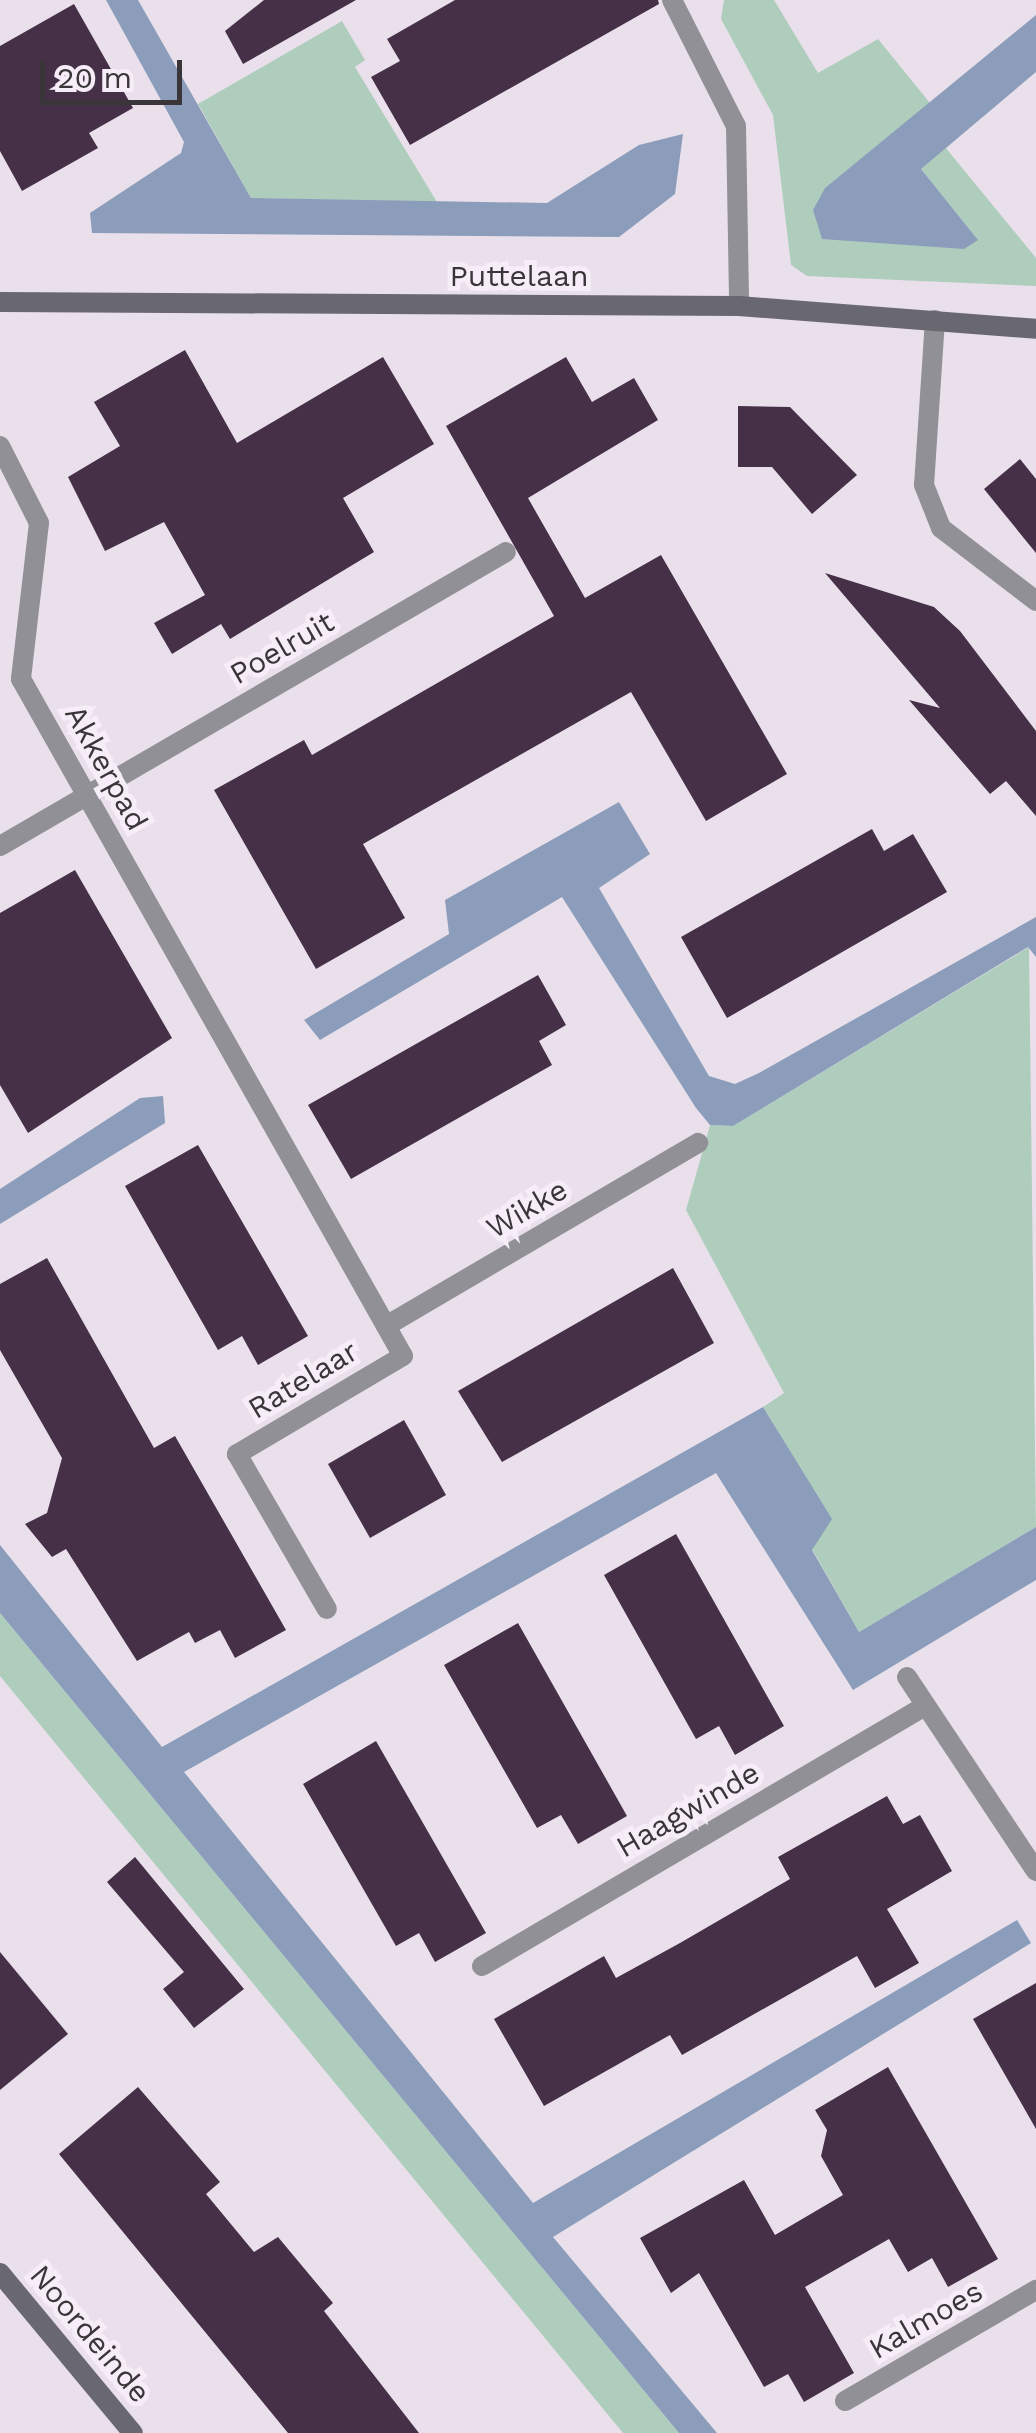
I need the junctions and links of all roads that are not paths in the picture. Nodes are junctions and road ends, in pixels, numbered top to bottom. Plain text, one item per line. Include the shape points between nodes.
1 (672, 0) edge
2 (0, 302) edge
3 (739, 306) junction
4 (935, 320) junction
5 (1036, 329) edge
6 (0, 446) edge
7 (506, 552) dead end
8 (1036, 601) edge
9 (87, 796) junction
10 (0, 846) edge
11 (256, 1098) joint
12 (698, 1143) dead end
13 (386, 1326) junction
14 (328, 1609) dead end
15 (906, 1677) dead end
16 (925, 1706) junction
17 (1036, 1871) edge
18 (482, 1966) dead end
19 (0, 2272) edge
20 (1036, 2290) edge
21 (846, 2401) dead end
22 (133, 2433) edge

1 - 3 street via 736,126
2 - 3 street, Puttelaan
3 - 4 street, Puttelaan
4 - 5 street, Puttelaan
4 - 8 street via 924,485 941,528
6 - 9 street, Akkerpad via 38,523 21,679
7 - 9 street, Poelruit
9 - 10 street, Poelruit
9 - 11 street, Akkerpad
11 - 13 street, Ratelaar
12 - 13 street, Wikke
13 - 14 street, Ratelaar via 403,1356 237,1454
15 - 16 street
16 - 17 street
16 - 18 street, Haagwinde
19 - 22 street, Noordeinde
20 - 21 street, Kalmoes

